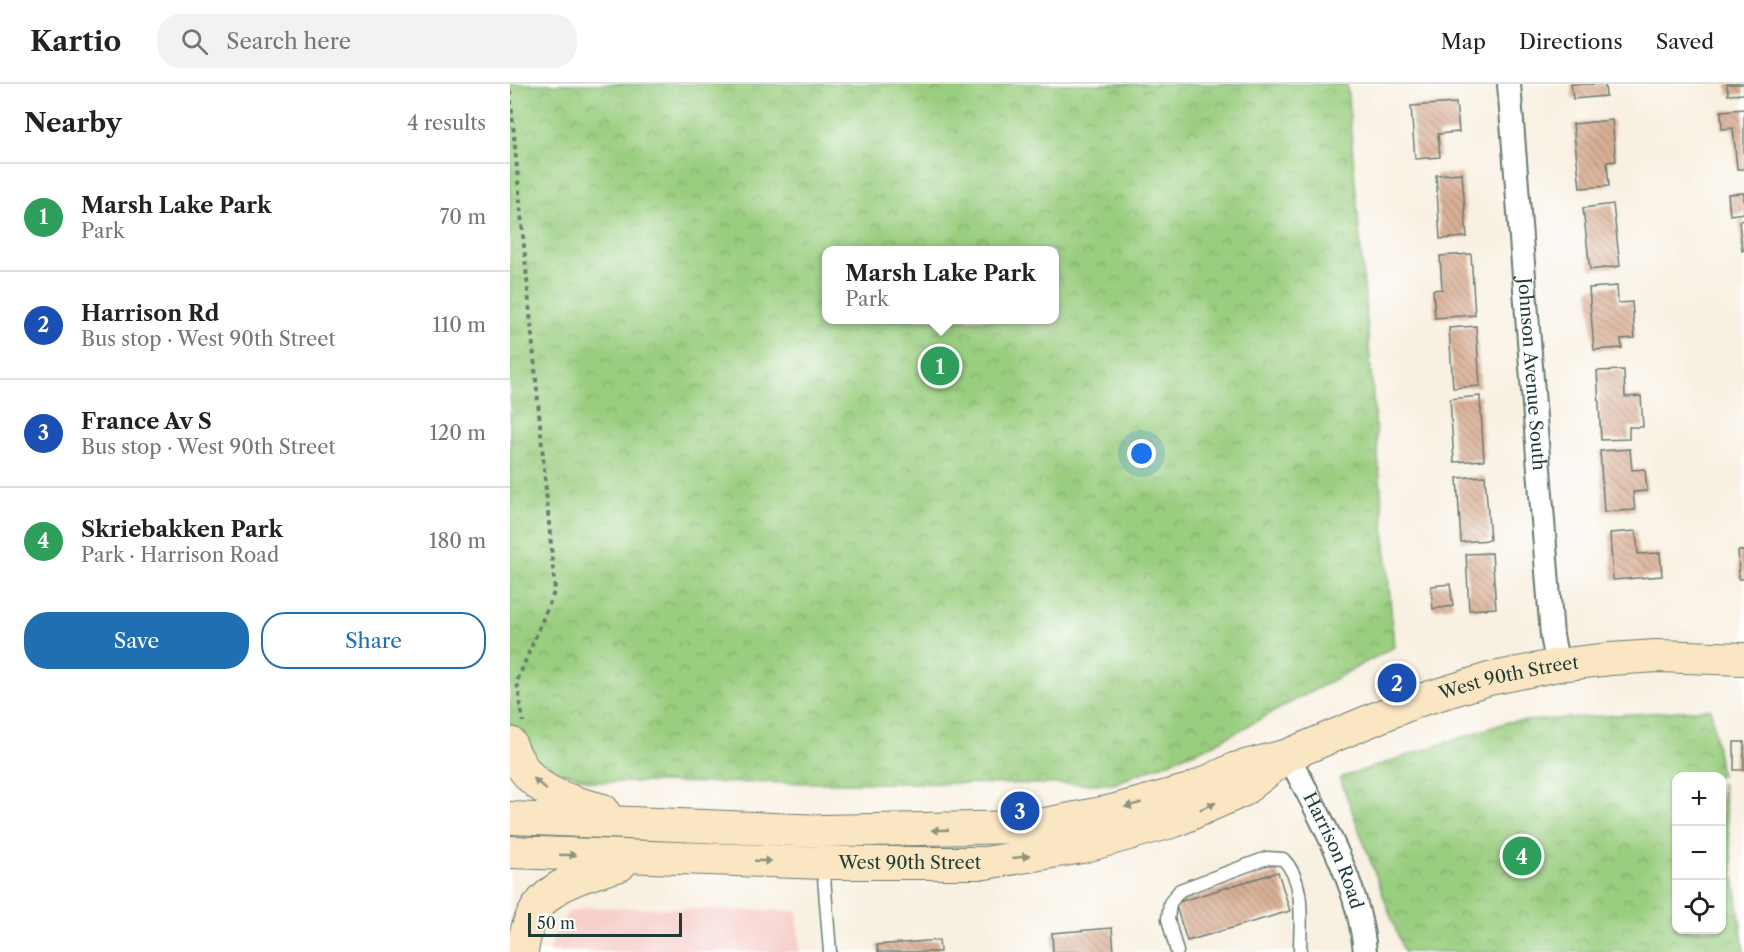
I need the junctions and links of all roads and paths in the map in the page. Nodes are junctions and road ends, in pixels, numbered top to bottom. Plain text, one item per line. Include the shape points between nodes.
1 (1509, 84) edge
2 (510, 91) edge
3 (1744, 659) edge
4 (1558, 665) junction
5 (517, 735) edge
6 (1288, 755) junction
7 (510, 818) edge
8 (674, 825) junction
9 (822, 847) junction
10 (510, 852) edge
11 (649, 856) junction
12 (510, 905) edge
13 (514, 952) edge
14 (522, 952) edge
15 (830, 952) edge
16 (1177, 952) edge
17 (1300, 952) edge
18 (1365, 952) edge

1 - 4 street, Johnson Avenue South via 1552,636
2 - 5 path via 555,590 517,681
3 - 4 street, West 90th Street via 1657,656
4 - 6 street, West 90th Street via 1490,679 1417,701
8 -> 5 street via 553,796 518,763
6 - 9 street, West 90th Street via 1234,769 1190,790 1112,811 1030,827
6 - 18 street, Harrison Road via 1350,887
7 - 8 street, West 90th Street
8 - 9 street, West 90th Street
11 -> 9 street, West 90th Street
9 - 15 lane
10 -> 11 street, West 90th Street
11 - 14 street via 580,876 554,890 532,914
12 - 13 street
16 - 17 lane via 1168,919 1170,903 1180,890 1267,858 1283,859 1293,870 1299,895

